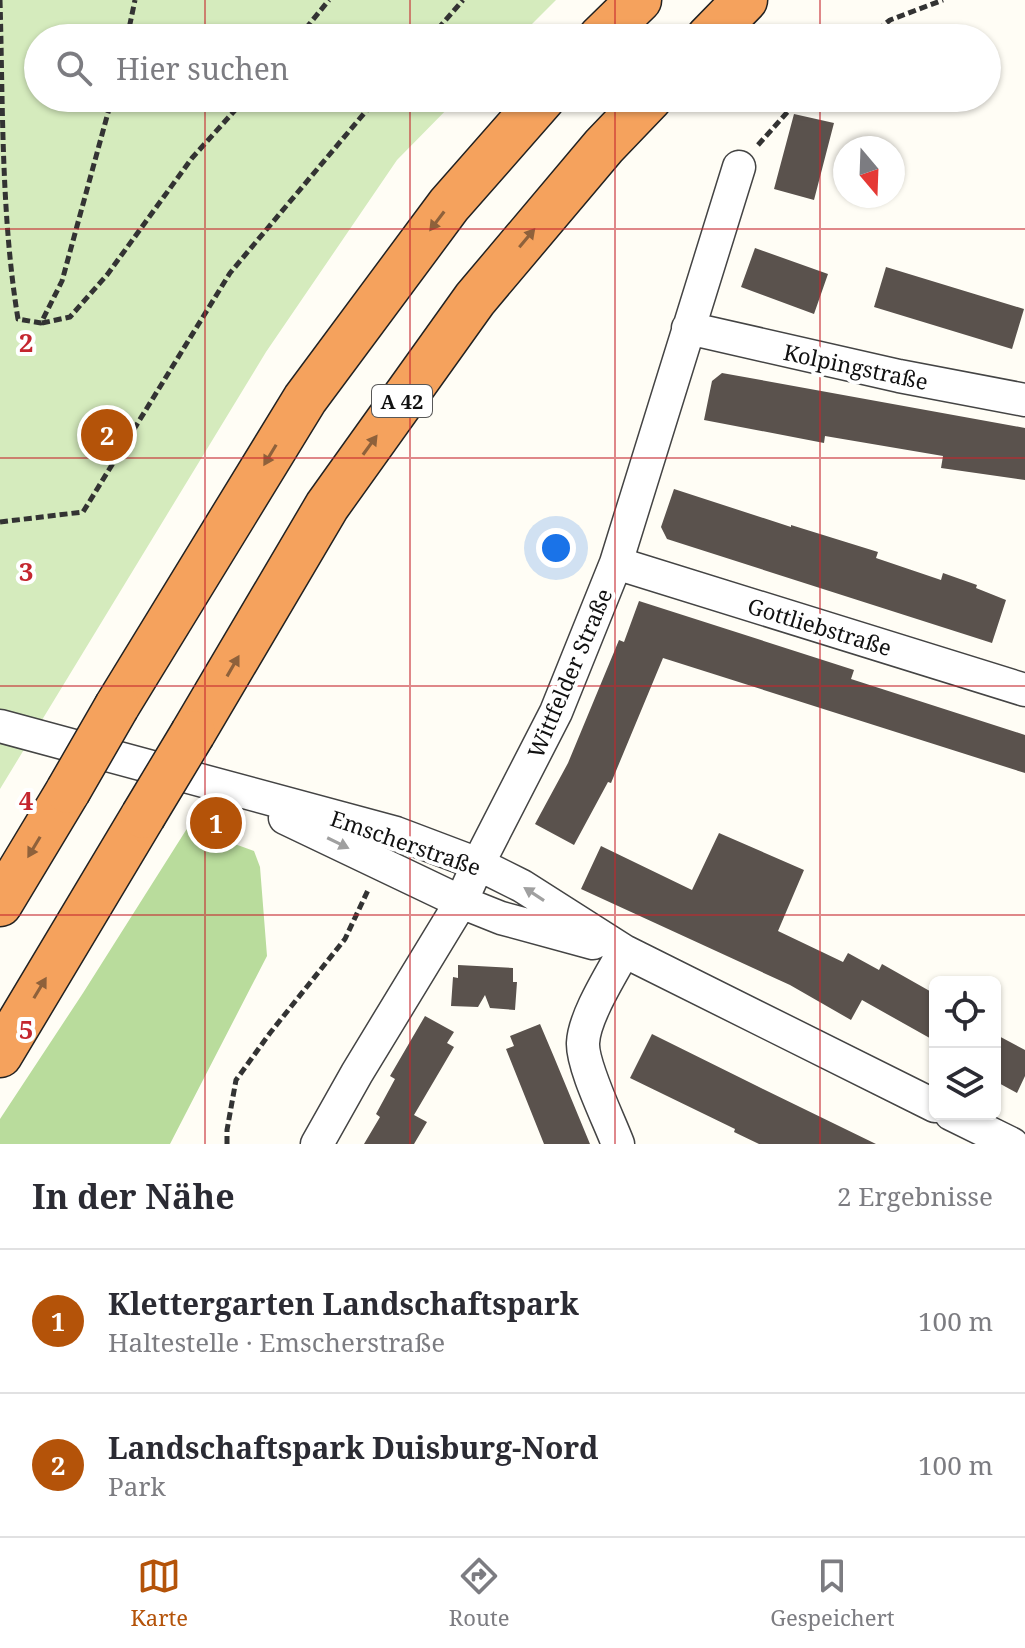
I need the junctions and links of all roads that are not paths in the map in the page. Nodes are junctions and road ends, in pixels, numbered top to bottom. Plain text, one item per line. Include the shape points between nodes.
1 (639, 0) edge
2 (745, 0) edge
3 (614, 24) edge
4 (722, 24) edge
5 (531, 112) edge
6 (637, 112) edge
7 (739, 167) road end
8 (688, 328) junction
9 (1025, 400) edge
10 (616, 563) junction
11 (1025, 690) edge
12 (0, 726) edge
13 (218, 784) junction
14 (478, 864) junction
15 (461, 902) junction
16 (0, 904) edge
17 (624, 951) junction
18 (0, 1055) edge
19 (929, 1103) edge
20 (963, 1120) edge
21 (317, 1144) edge
22 (618, 1144) edge
23 (1012, 1144) edge

1 - 3 highway
2 - 4 highway
5 -> 16 highway, bridge via 449,205 305,399
18 -> 6 highway, A 42, bridge via 327,506 466,312
7 - 8 street, Wittfelder Straße
8 - 9 street, Kolpingstraße
8 - 10 street, Wittfelder Straße
10 - 11 street, Gottliebstraße
10 - 14 street, Wittfelder Straße via 556,712
12 - 13 street, Emscherstraße
13 - 14 street, Emscherstraße via 396,833
13 -> 15 street, Emscherstraße
14 - 15 street, Wittfelder Straße
17 -> 14 street, Emscherstraße
15 - 17 street, Emscherstraße
15 - 21 street, Wittfelder Straße
17 - 19 street, Emscherstraße
17 - 22 street via 586,1024 583,1044
20 - 23 street

